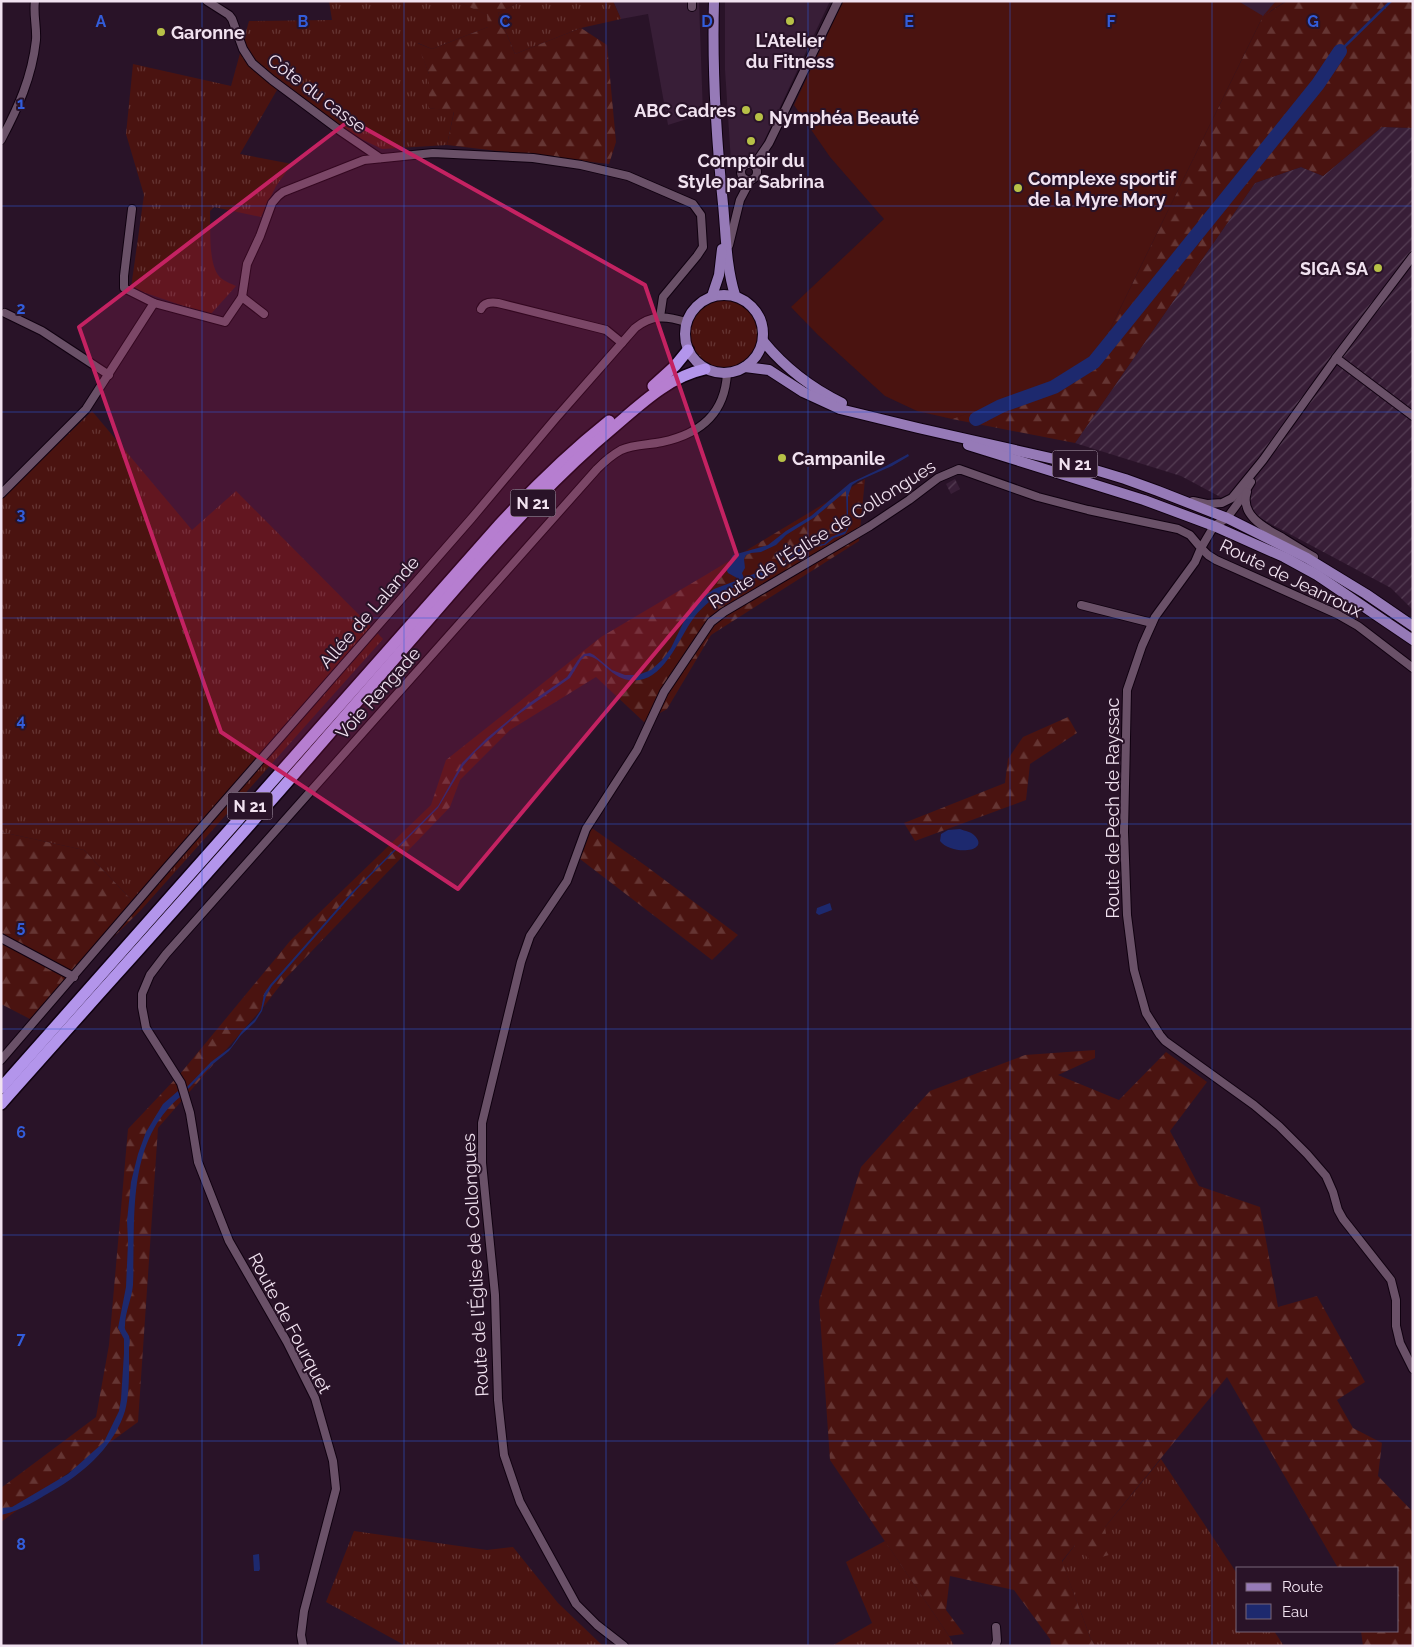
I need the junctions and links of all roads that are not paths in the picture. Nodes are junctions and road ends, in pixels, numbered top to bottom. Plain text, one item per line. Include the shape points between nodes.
1 (35, 1) edge
2 (207, 1) edge
3 (714, 1) edge
4 (838, 1) edge
5 (1, 140) edge
6 (380, 158) junction
7 (754, 165) junction
8 (750, 181) junction
9 (132, 209) dead end
10 (725, 230) junction
11 (727, 252) junction
12 (1413, 256) edge
13 (712, 296) junction
14 (735, 296) junction
15 (242, 297) junction
16 (154, 304) junction
17 (480, 309) dead end
18 (5, 313) dead end
19 (264, 314) dead end
20 (660, 317) junction
21 (686, 322) junction
22 (763, 341) junction
23 (622, 343) junction
24 (688, 350) junction
25 (1336, 358) junction
26 (745, 367) junction
27 (706, 369) junction
28 (727, 373) junction
29 (109, 375) junction
30 (870, 416) junction
31 (1413, 416) edge
32 (918, 428) junction
33 (1263, 460) junction
34 (1, 494) edge
35 (1171, 496) junction
36 (1227, 518) junction
37 (1214, 526) junction
38 (1202, 548) junction
39 (1366, 594) junction
40 (1080, 605) dead end
41 (1152, 623) junction
42 (1413, 626) edge
43 (1413, 640) edge
44 (1413, 668) edge
45 (1, 938) edge
46 (74, 977) junction
47 (146, 1028) joint
48 (1, 1060) edge
49 (1, 1088) edge
50 (1, 1104) edge
51 (1413, 1369) edge
52 (996, 1627) dead end
53 (303, 1646) edge
54 (624, 1646) edge
55 (995, 1646) edge

1 - 5 street via 36,39 30,75
2 - 6 street, Côte du casse via 232,19 252,63
3 - 10 main road via 714,97
4 - 7 street via 769,143
6 - 15 street via 364,160 278,196 272,203 247,264
6 - 20 street via 433,153 533,158 581,165 628,176 693,204 701,215 703,247 663,297
7 - 8 street via 758,173
7 - 8 street via 747,164 741,168 741,175
8 - 11 street via 740,200
9 - 16 street via 124,288
10 - 11 main road
10 - 13 main road via 719,275
11 - 14 main road
12 - 25 street
13 - 14 main road
13 - 21 main road via 694,307
14 - 22 main road via 753,306 760,317
15 - 16 street via 226,322
15 - 19 street
16 - 29 street
17 - 23 street via 495,302 606,330
18 - 29 street via 42,331
20 - 21 street
20 - 23 street, Allée de Lalande via 642,322
21 - 24 main road via 684,332
22 - 26 main road via 760,351
22 - 30 main road, N 21 via 799,377 824,394
23 - 46 street, Allée de Lalande
24 - 27 main road
24 - 49 highway, N 21 via 666,375 573,451 524,498
25 - 31 street
25 - 33 street
26 - 28 main road
26 - 30 main road, N 21 via 769,370 821,401
27 - 28 main road
27 - 50 highway, N 21 via 682,376 650,397 575,461 531,505
28 - 47 street, Voie Rengade via 718,408 692,432 620,451 596,469 166,954 150,975 142,994
29 - 34 street via 86,409
30 - 32 main road, N 21
32 - 35 main road, N 21 via 1072,463
32 - 37 main road, N 21 via 1144,500
33 - 35 street via 1232,498 1222,503 1207,504
33 - 36 street
33 - 39 street via 1246,496 1254,519 1354,581
35 - 36 main road, N 21
36 - 37 street
36 - 39 main road, N 21 via 1307,558
37 - 38 street, Route de Jeanroux
37 - 43 main road, N 21 via 1317,575
38 - 41 street, Route de Pech de Rayssac
38 - 44 street, Route de Jeanroux via 1216,560 1351,622
38 - 54 street, Route de l’Église de Collongues via 1190,535 1178,529 1038,497 959,469 938,478 870,526 711,622 664,692 637,750 586,829 567,881 530,936 521,962 482,1123 482,1163 495,1295 498,1400 504,1455 520,1502 576,1604
39 - 42 main road, N 21
40 - 41 street
41 - 51 street, Route de Pech de Rayssac via 1126,690 1124,832 1127,915 1131,957 1144,1008 1165,1041 1254,1105 1279,1126 1326,1176 1343,1219 1391,1280 1400,1343
45 - 46 street
46 - 48 street, Allée de Lalande
47 - 53 street, Route de Fourquet via 181,1083 198,1162 229,1241 315,1398 333,1461 336,1490 304,1611
52 - 55 street

